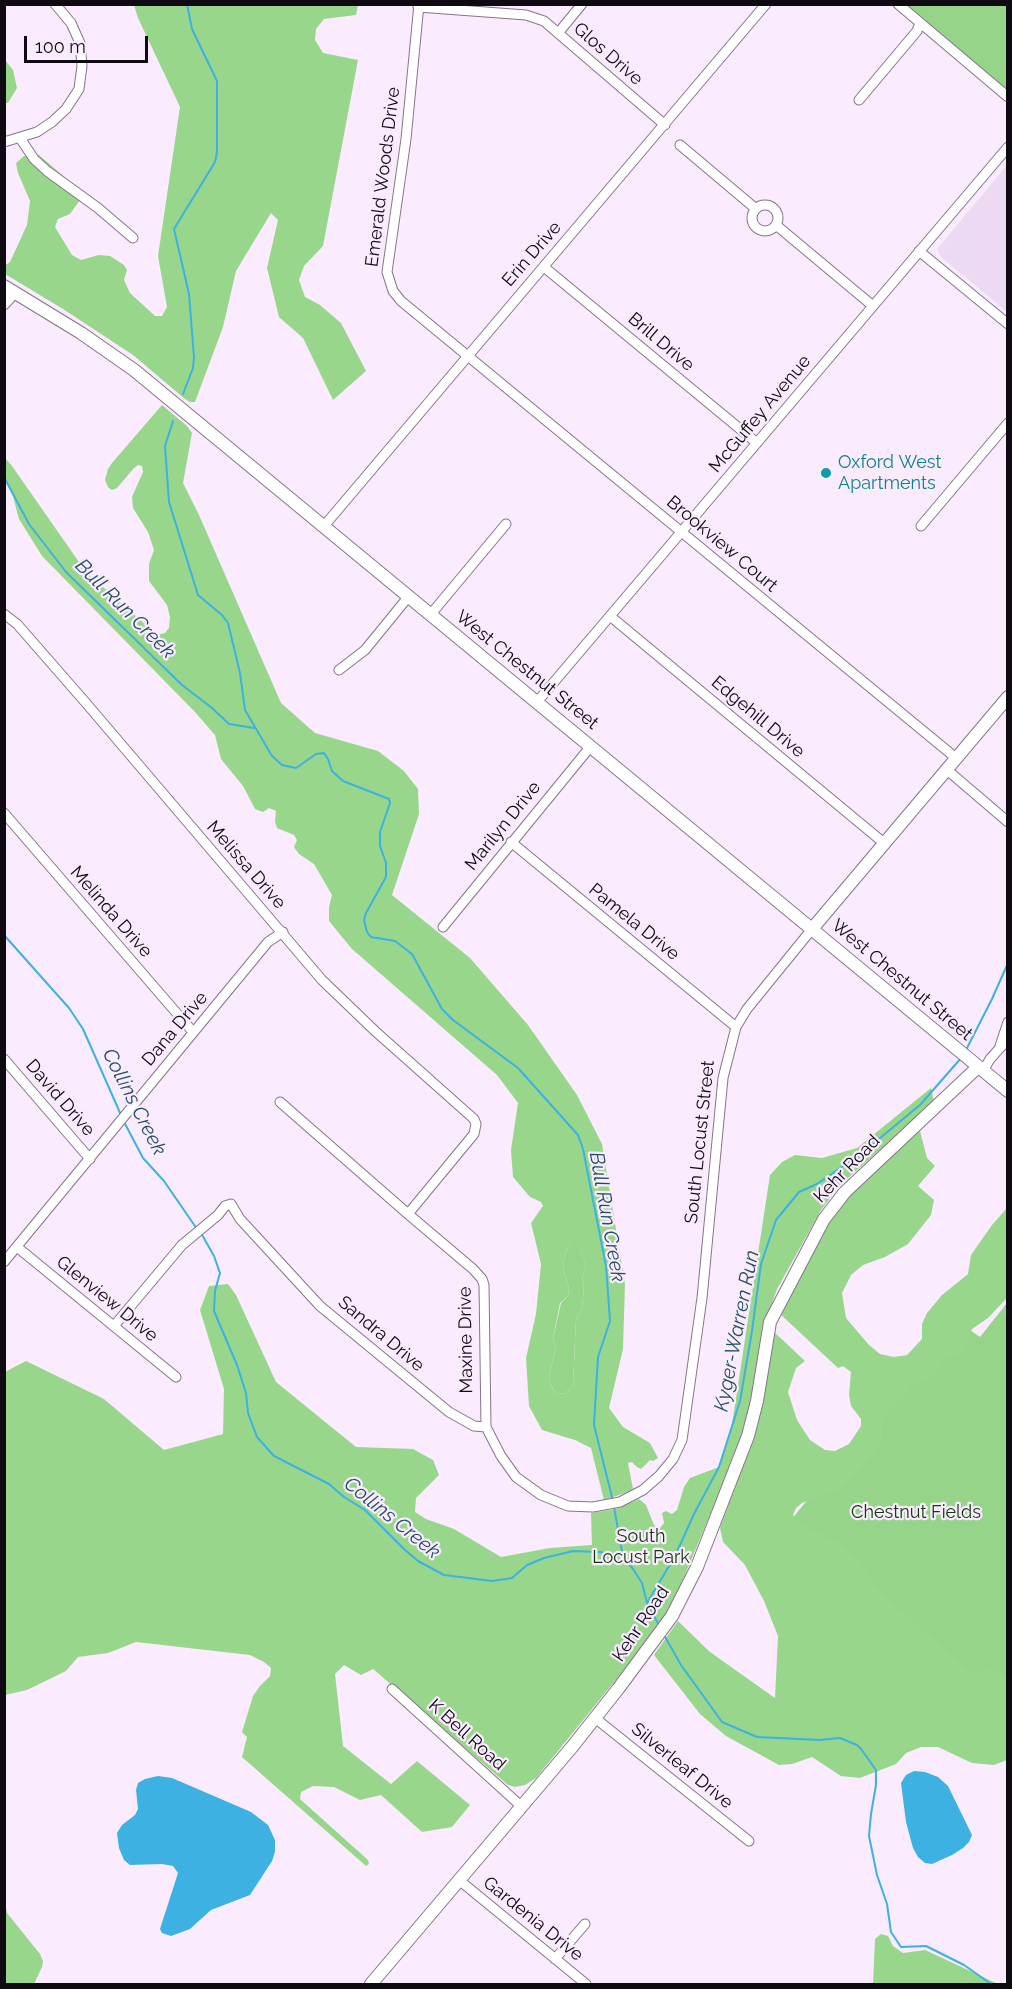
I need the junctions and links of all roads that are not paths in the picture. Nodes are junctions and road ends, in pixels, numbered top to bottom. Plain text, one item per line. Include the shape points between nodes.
1 (55, 4) edge
2 (582, 4) edge
3 (766, 4) edge
4 (898, 4) edge
5 (418, 6) edge
6 (920, 23) junction
7 (559, 32) junction
8 (1008, 97) edge
9 (859, 100) dead end
10 (664, 125) junction
11 (20, 138) junction
12 (4, 141) edge
13 (680, 145) dead end
14 (1008, 147) edge
15 (756, 209) junction
16 (776, 225) junction
17 (133, 238) dead end
18 (919, 251) junction
19 (544, 267) junction
20 (9, 289) edge
21 (4, 303) edge
22 (873, 306) junction
23 (1008, 324) edge
24 (467, 355) junction
25 (1008, 423) edge
26 (757, 443) junction
27 (506, 524) dead end
28 (324, 526) junction
29 (921, 526) dead end
30 (681, 532) junction
31 (409, 596) junction
32 (4, 614) edge
33 (431, 614) junction
34 (610, 616) junction
35 (339, 670) dead end
36 (1008, 697) edge
37 (537, 702) junction
38 (591, 746) junction
39 (956, 758) junction
40 (946, 769) junction
41 (4, 813) edge
42 (1008, 822) edge
43 (511, 842) junction
44 (884, 843) junction
45 (443, 927) dead end
46 (812, 929) junction
47 (283, 932) junction
48 (1008, 1022) edge
49 (736, 1027) junction
50 (193, 1032) junction
51 (1004, 1042) edge
52 (4, 1059) edge
53 (981, 1069) junction
54 (1008, 1091) edge
55 (279, 1102) dead end
56 (90, 1159) junction
57 (408, 1214) junction
58 (17, 1247) junction
59 (4, 1262) edge
60 (114, 1326) junction
61 (176, 1377) dead end
62 (486, 1427) junction
63 (392, 1689) dead end
64 (595, 1718) junction
65 (521, 1806) junction
66 (749, 1841) dead end
67 (459, 1880) junction
68 (585, 1924) dead end
69 (555, 1959) junction
70 (371, 1984) edge
71 (586, 1984) edge

1 - 11 street via 71,23 80,43 79,89 52,122
2 - 7 street
3 - 10 street, Erin Drive
4 - 6 street
5 - 7 street, Glos Drive via 535,17
5 - 24 street, Emerald Woods Drive via 387,272 393,291 402,302
6 - 8 street
6 - 9 street
7 - 10 street, Glos Drive
10 - 19 street, Erin Drive
11 - 12 street
11 - 17 street via 47,171
13 - 15 street
14 - 18 street, McGuffey Avenue
15 - 16 street via 772,207 777,213
15 - 16 street via 756,226 768,230
16 - 22 street
18 - 22 street, McGuffey Avenue
18 - 23 street
19 - 24 street, Erin Drive
19 - 26 street, Brill Drive
20 - 21 street
20 - 28 street, West Chestnut Street via 134,370
22 - 26 street, McGuffey Avenue
24 - 28 street, Erin Drive
24 - 30 street, Brookview Court
25 - 29 street
26 - 30 street, McGuffey Avenue
27 - 33 street
28 - 31 street, West Chestnut Street
30 - 34 street, McGuffey Avenue
30 - 39 street, Brookview Court
31 - 33 street, West Chestnut Street
31 - 35 street via 365,650
32 - 47 street, Melissa Drive
33 - 37 street, West Chestnut Street
34 - 37 street, McGuffey Avenue
34 - 44 street, Edgehill Drive
36 - 39 street, South Locust Street
37 - 38 street, West Chestnut Street
38 - 43 street, Marilyn Drive
38 - 46 street, West Chestnut Street
39 - 40 street, South Locust Street
40 - 42 street
40 - 44 street, South Locust Street
41 - 50 street, Melinda Drive
43 - 45 street, Marilyn Drive
43 - 49 street, Pamela Drive
44 - 46 street, South Locust Street
46 - 49 street, South Locust Street
46 - 53 street, West Chestnut Street
47 - 50 street, Dana Drive via 268,942
47 - 57 street, Melissa Drive via 329,987 470,1114 476,1124 474,1134
48 - 51 street
49 - 62 street, South Locust Street via 723,1078 708,1243 679,1449 643,1490 620,1502 568,1506 549,1499 516,1477
50 - 56 street, Dana Drive
51 - 53 street
52 - 56 street, David Drive
53 - 54 street, West Chestnut Street
53 - 64 street, Kehr Road via 845,1192 824,1219 770,1322 748,1436 697,1567 672,1617
55 - 57 street, Maxine Drive
56 - 58 street, Dana Drive
57 - 62 street, Maxine Drive via 482,1279
58 - 59 street, Dana Drive
58 - 60 street, Glenview Drive
60 - 61 street, Glenview Drive
60 - 62 street, Sandra Drive via 198,1230 228,1204 320,1306 449,1412 474,1426
63 - 65 street, K Bell Road
64 - 65 street, Kehr Road
64 - 66 street, Silverleaf Drive
65 - 67 street, Kehr Road
67 - 69 street, Gardenia Drive
67 - 70 street, Kehr Road
68 - 69 street
69 - 71 street, Gardenia Drive

